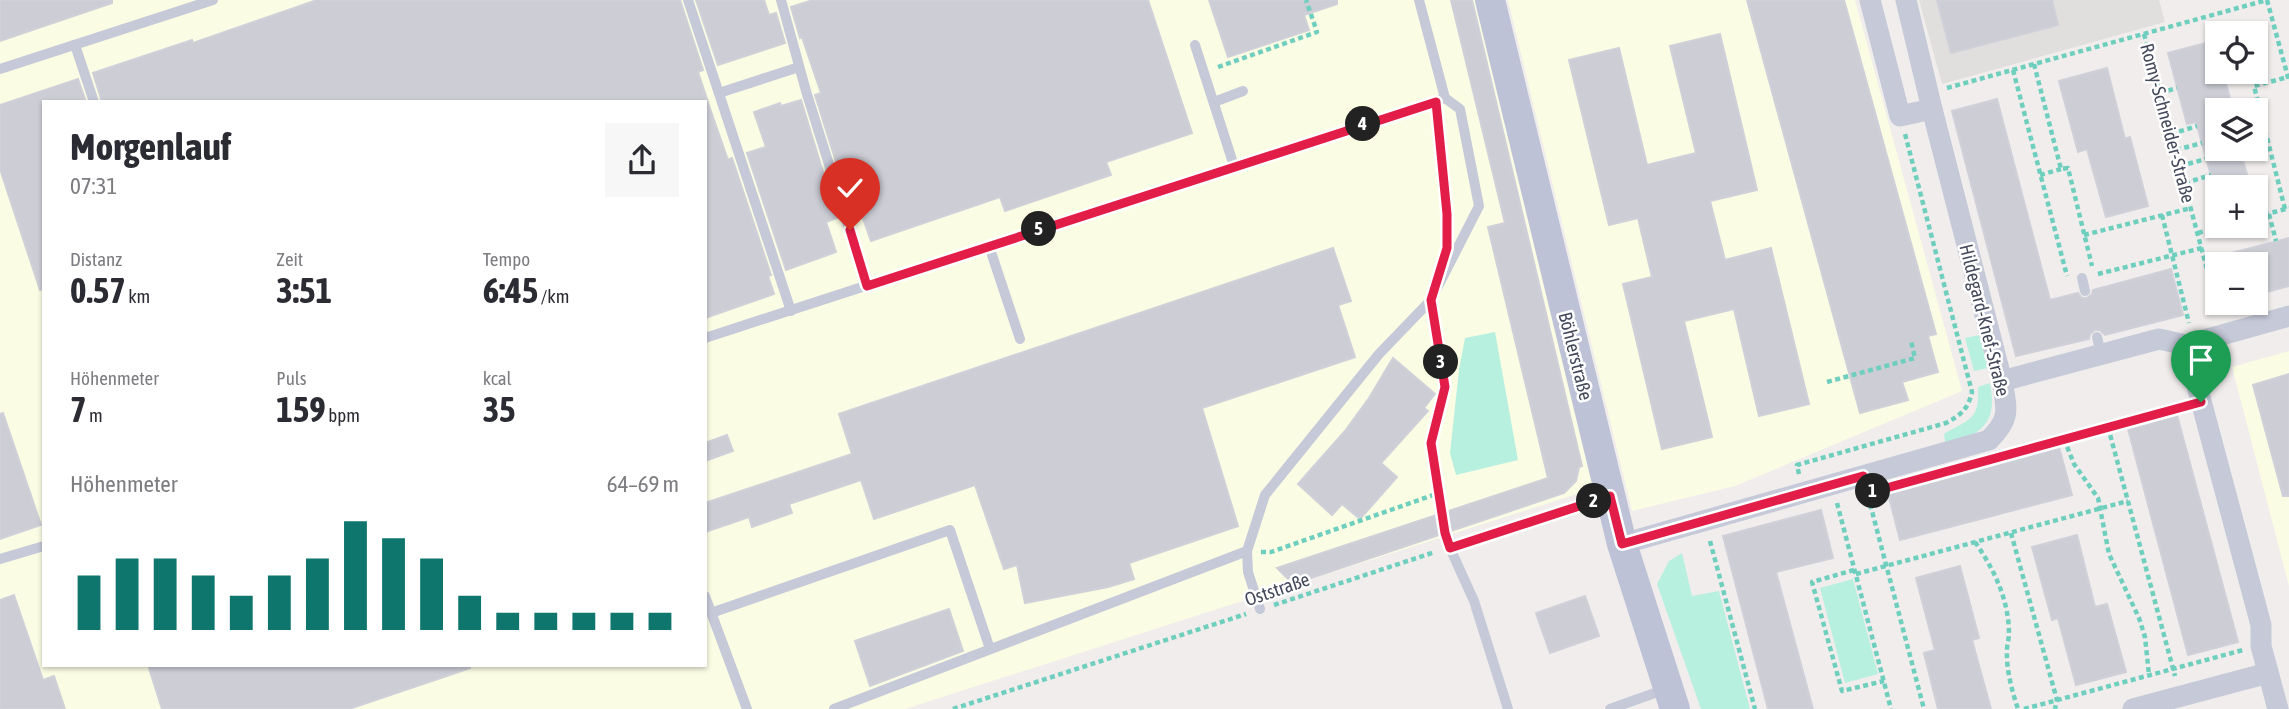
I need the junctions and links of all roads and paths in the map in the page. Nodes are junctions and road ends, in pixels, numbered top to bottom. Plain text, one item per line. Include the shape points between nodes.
1 (213, 0) edge
2 (688, 0) edge
3 (781, 0) edge
4 (1306, 0) edge
5 (1419, 0) edge
6 (1490, 0) edge
7 (1870, 0) edge
8 (1906, 0) edge
9 (2267, 0) edge
10 (2144, 34) junction
11 (1195, 44) dead end
12 (75, 45) junction
13 (2034, 64) junction
14 (799, 67) junction
15 (0, 69) edge
16 (2013, 70) junction
17 (1204, 72) junction
18 (2288, 79) edge
19 (2177, 88) dead end
20 (1243, 91) dead end
21 (1928, 92) junction
22 (719, 93) junction
23 (2161, 93) junction
24 (1441, 99) junction
25 (93, 100) edge
26 (1214, 102) junction
27 (1900, 116) junction
28 (2197, 126) dead end
29 (2171, 134) junction
30 (2202, 143) dead end
31 (2176, 150) junction
32 (2205, 159) edge
33 (1234, 166) junction
34 (2180, 166) junction
35 (2061, 169) junction
36 (2040, 175) junction
37 (2205, 178) edge
38 (2185, 183) junction
39 (2191, 208) junction
40 (2287, 209) edge
41 (2269, 214) joint
42 (2162, 215) junction
43 (2205, 231) edge
44 (2198, 233) junction
45 (2084, 235) junction
46 (2276, 241) dead end
47 (989, 246) junction
48 (2202, 248) junction
49 (2172, 256) junction
50 (2082, 278) joint
51 (867, 286) junction
52 (2085, 291) dead end
53 (1431, 300) junction
54 (791, 311) junction
55 (2289, 316) edge
56 (2224, 334) junction
57 (707, 337) edge
58 (1020, 339) dead end
59 (1911, 341) dead end
60 (2190, 344) junction
61 (2002, 381) junction
62 (1827, 382) dead end
63 (2201, 402) junction
64 (2108, 427) junction
65 (2064, 439) junction
66 (1999, 457) dead end
67 (1863, 476) junction
68 (1832, 484) junction
69 (1804, 492) junction
70 (1439, 493) junction
71 (1610, 496) junction
72 (2128, 501) junction
73 (2102, 508) junction
74 (1704, 520) junction
75 (2011, 533) junction
76 (1975, 542) junction
77 (1622, 544) junction
78 (42, 546) edge
79 (1450, 548) junction
80 (1247, 551) junction
81 (0, 559) edge
82 (1887, 566) junction
83 (1855, 572) junction
84 (707, 601) edge
85 (1260, 609) junction
86 (712, 612) junction
87 (2261, 646) junction
88 (990, 649) junction
89 (2172, 668) junction
90 (2269, 673) junction
91 (2149, 674) junction
92 (1884, 681) junction
93 (2181, 696) junction
94 (1672, 699) edge
95 (2057, 700) junction
96 (747, 709) edge
97 (834, 709) edge
98 (953, 709) edge
99 (1507, 709) edge
100 (1610, 709) edge
101 (1755, 709) edge
102 (1891, 709) edge
103 (1924, 709) edge
104 (2018, 709) edge
105 (2024, 709) edge
106 (2055, 709) edge
107 (2133, 709) edge
108 (2278, 709) edge

1 - 12 lane
2 - 22 lane
3 - 14 lane
4 - 17 path via 1317,32
5 - 24 lane
6 - 71 street, Böhlerstraße
7 - 27 street
8 - 21 street, Hildegard-Knef-Straße
9 - 10 path, Romy-Schneider-Straße
9 - 18 path
10 - 13 path
10 - 23 path, Romy-Schneider-Straße
11 - 17 lane
12 - 15 lane
12 - 25 lane
13 - 16 path
13 - 35 path
14 - 22 lane
14 - 51 lane
16 - 21 path
16 - 36 path
17 - 26 lane
18 - 40 path via 2254,86
19 - 23 path
20 - 26 lane
21 - 27 street
21 - 61 street, Hildegard-Knef-Straße
22 - 54 lane
23 - 29 path, Romy-Schneider-Straße
24 - 33 lane
24 - 53 lane via 1447,248
24 - 53 lane via 1460,109 1479,206
26 - 33 lane
27 - 69 path via 1972,392 1969,406 1946,423 1797,465
28 - 29 path
29 - 31 path, Romy-Schneider-Straße
30 - 31 path
31 - 34 path, Romy-Schneider-Straße
32 - 34 path
33 - 47 lane
34 - 38 path, Romy-Schneider-Straße
35 - 36 path
35 - 45 path via 2068,168
36 - 50 path via 2068,282
37 - 38 path
38 - 39 path, Romy-Schneider-Straße
39 - 42 path
39 - 44 path, Romy-Schneider-Straße
40 - 41 path
41 - 46 path
42 - 45 path
42 - 49 path
43 - 44 path
44 - 48 path, Romy-Schneider-Straße
45 - 49 path via 2094,275
47 - 51 lane
47 - 58 lane
48 - 49 path
48 - 56 path, Romy-Schneider-Straße
49 - 60 path
50 - 52 lane
51 - 54 lane
53 - 70 path via 1445,387 1431,443
53 - 80 lane via 1379,354 1265,495
54 - 57 lane
55 - 56 street
56 - 60 street
59 - 62 path via 1915,358
60 - 61 street via 2159,339 2099,346
60 - 63 street
61 - 67 street, Hildegard-Knef-Straße via 2007,411 2001,428 1989,440
63 - 64 path
63 - 87 street via 2261,625
64 - 65 path
64 - 72 path
65 - 66 path
65 - 73 path
67 - 68 street, Hildegard-Knef-Straße
67 - 82 path
68 - 69 street, Hildegard-Knef-Straße
68 - 83 path
69 - 74 street, Hildegard-Knef-Straße
70 - 79 path
70 - 80 path via 1271,552
71 - 77 street, Böhlerstraße
71 - 79 path, Oststraße
72 - 73 path
72 - 89 path
73 - 75 path
73 - 91 path via 2109,554 2139,618
74 - 77 street, Hildegard-Knef-Straße
74 - 101 path
75 - 76 path
75 - 95 path
76 - 82 path
76 - 104 path via 2001,590
77 - 94 street, Böhlerstraße
78 - 81 lane
79 - 85 path, Oststraße
79 - 99 lane via 1474,601
80 - 85 lane via 1248,572
80 - 88 lane
82 - 83 path
82 - 103 path
83 - 92 path
83 - 92 path via 1812,582 1842,691
84 - 86 lane
85 - 98 path, Oststraße
86 - 88 lane via 950,530
86 - 96 lane
87 - 89 path
87 - 90 street
88 - 97 lane
89 - 91 path
89 - 93 path
90 - 93 street
90 - 108 street
91 - 95 path
92 - 102 path
93 - 107 street
94 - 100 lane
95 - 105 path
95 - 106 path

